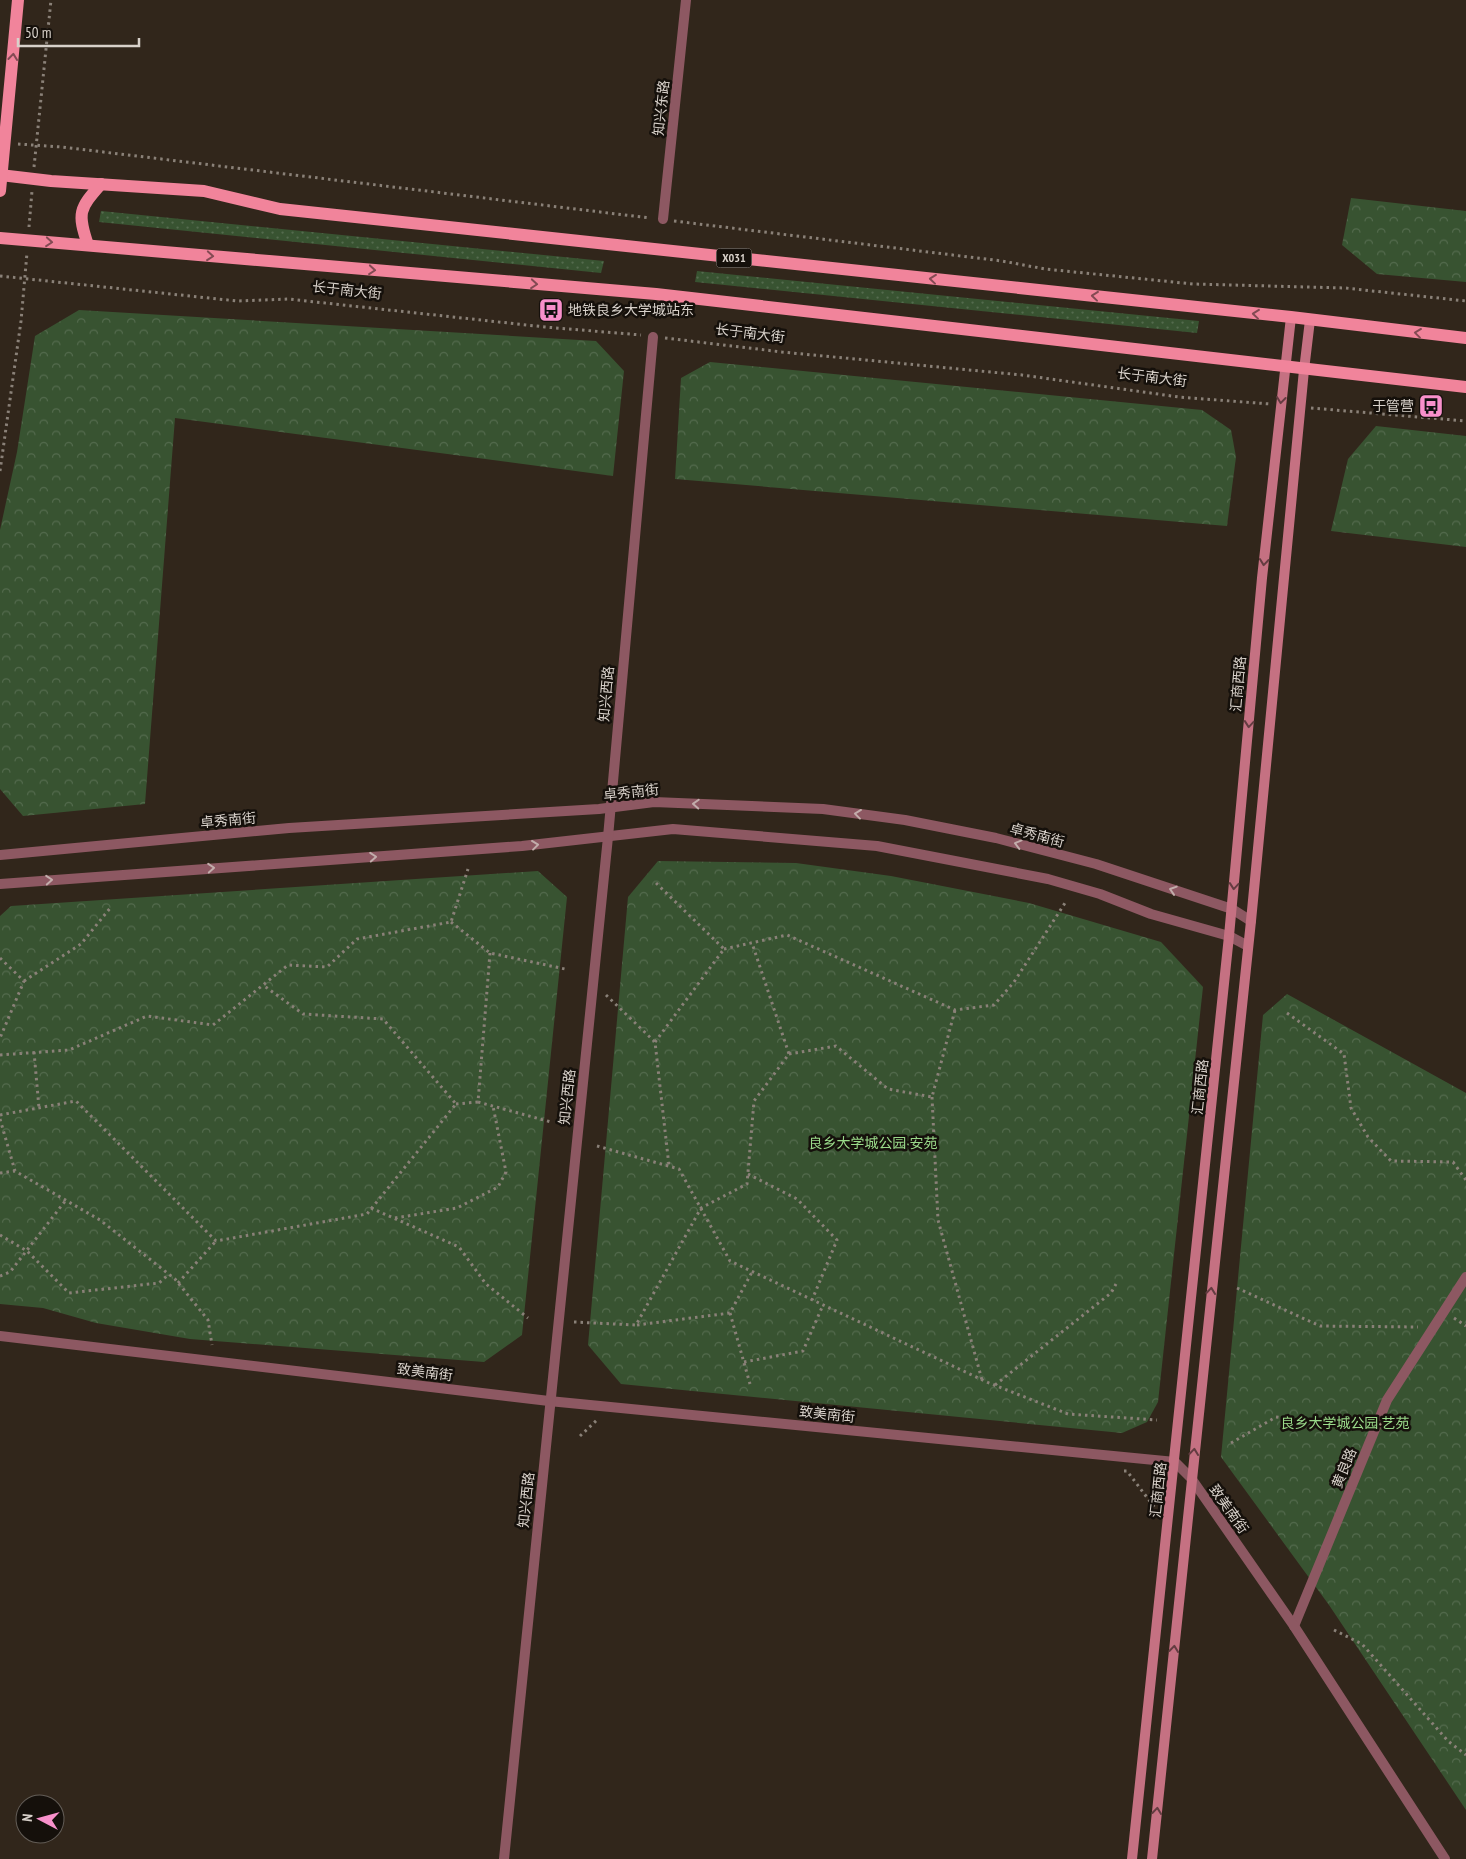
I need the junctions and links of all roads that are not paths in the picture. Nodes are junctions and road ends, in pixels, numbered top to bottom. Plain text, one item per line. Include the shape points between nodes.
1 (18, 0) edge
2 (686, 0) edge
3 (5, 80) edge
4 (1, 175) edge
5 (101, 184) junction
6 (0, 191) edge
7 (663, 219) road end
8 (0, 238) edge
9 (88, 246) junction
10 (1291, 317) junction
11 (1310, 320) junction
12 (653, 337) road end
13 (1466, 338) edge
14 (1284, 368) junction
15 (1304, 370) junction
16 (1466, 387) edge
17 (609, 807) junction
18 (608, 837) junction
19 (0, 855) edge
20 (0, 884) edge
21 (1232, 909) junction
22 (1251, 920) junction
23 (1229, 936) junction
24 (1248, 946) junction
25 (1466, 1277) edge
26 (0, 1336) edge
27 (549, 1400) junction
28 (1174, 1462) junction
29 (1191, 1478) junction
30 (1294, 1626) junction
31 (504, 1859) edge
32 (1132, 1859) edge
33 (1152, 1859) edge
34 (1445, 1859) edge

3 -> 1 main road
2 - 7 street, 知兴东路
3 - 4 main road
4 - 5 main road, X031
4 - 6 main road
5 - 9 main road via 82,208 80,223
10 -> 5 main road, X031 via 290,210 204,191
8 -> 9 main road, 长于南大街
9 -> 14 main road, 长于南大街 via 656,294
10 - 11 main road, X031
10 - 14 main road, 汇商西路
13 -> 11 main road, X031
11 - 15 main road
12 - 17 street, 知兴西路
14 - 15 main road, 长于南大街
14 -> 21 main road, 汇商西路
15 - 16 main road, 长于南大街
15 - 22 main road
17 - 18 street, 知兴西路
17 - 19 street, 卓秀南街 via 288,828
21 -> 17 street, 卓秀南街 via 1096,864 996,838 905,820 823,810 654,802
20 -> 18 street
18 - 23 street via 672,829 877,846 1048,879
18 - 27 street, 知兴西路
21 - 22 street, 卓秀南街
21 - 23 main road, 汇商西路
22 - 24 main road
23 - 24 street
23 - 28 main road, 汇商西路
29 -> 24 main road
25 - 30 street, 黄良路 via 1387,1400
26 - 27 street, 致美南街
27 - 28 street, 致美南街
27 - 31 street, 知兴西路
28 - 29 street, 致美南街
28 - 32 main road, 汇商西路
29 - 30 street, 致美南街
33 -> 29 main road
30 - 34 street, 致美南街

